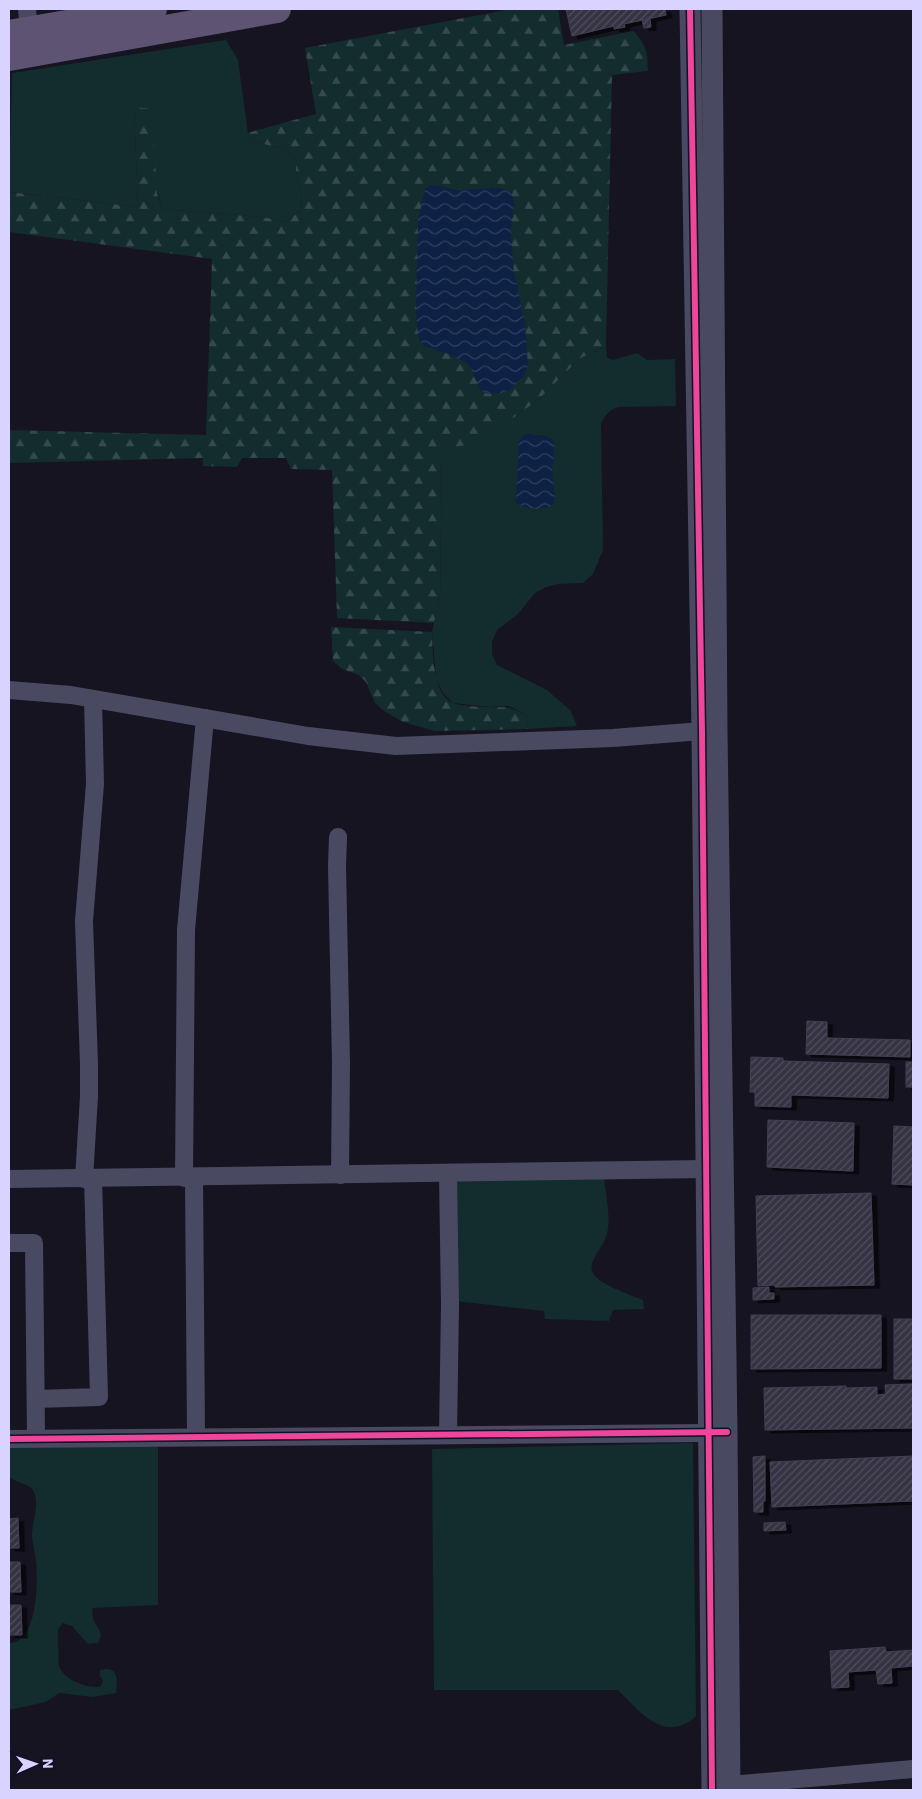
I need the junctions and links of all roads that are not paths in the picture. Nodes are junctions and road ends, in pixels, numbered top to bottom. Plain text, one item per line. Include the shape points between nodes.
1 (153, 9) edge
2 (277, 9) edge
3 (690, 9) edge
4 (712, 9) edge
5 (22, 24) edge
6 (9, 58) edge
7 (9, 690) edge
8 (93, 698) junction
9 (205, 718) junction
10 (702, 731) junction
11 (338, 837) dead end
12 (706, 1169) junction
13 (448, 1173) junction
14 (340, 1175) junction
15 (189, 1178) junction
16 (9, 1179) edge
17 (89, 1179) junction
18 (9, 1243) edge
19 (36, 1399) junction
20 (718, 1433) junction
21 (448, 1435) junction
22 (196, 1437) junction
23 (36, 1438) junction
24 (9, 1439) edge
25 (913, 1769) edge
26 (721, 1788) edge

1 - 5 main road
2 - 6 main road
3 - 10 street
4 - 20 street
7 - 8 street
8 - 9 street
8 - 17 street via 95,784 84,921
9 - 10 street via 308,736 396,746 613,738
9 - 15 street via 186,930
10 - 12 street
11 - 14 street
12 - 13 street
12 - 20 street
13 - 14 street
13 - 21 street
14 - 15 street
15 - 17 street
15 - 22 street
16 - 17 street
17 - 19 street via 99,1397
18 - 19 street via 34,1243
19 - 23 street
20 - 21 street
20 - 26 street
21 - 22 street
22 - 23 street
23 - 24 street
25 - 26 street

